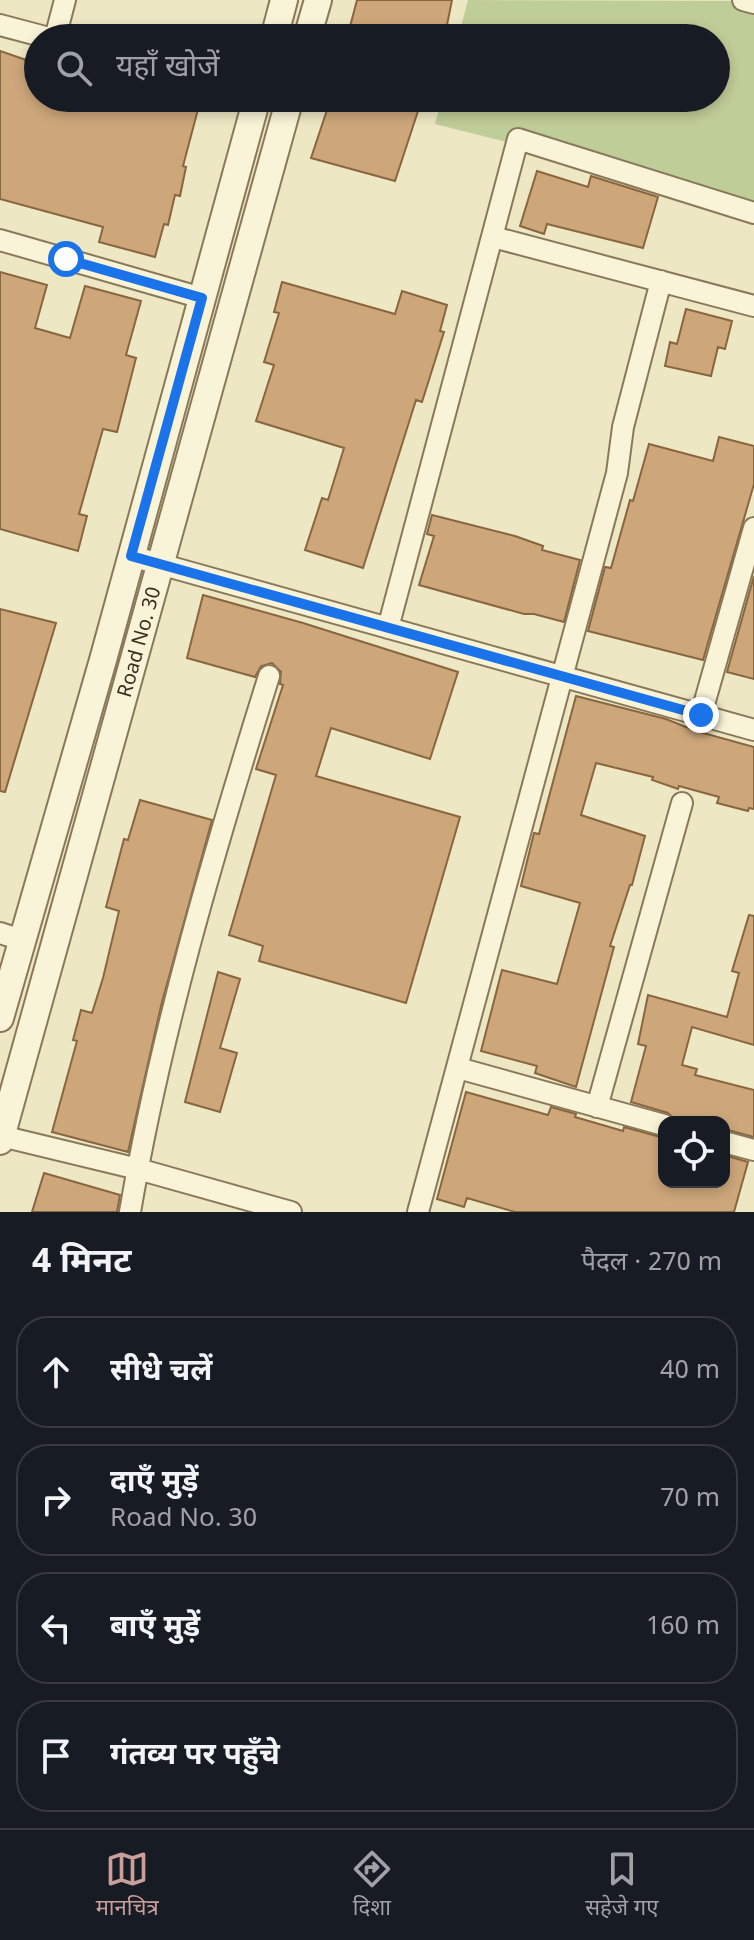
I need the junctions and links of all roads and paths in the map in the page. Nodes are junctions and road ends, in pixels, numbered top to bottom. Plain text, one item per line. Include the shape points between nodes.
1 (65, 0) edge
2 (284, 0) edge
3 (318, 0) edge
4 (743, 0) edge
5 (754, 3) edge
6 (59, 24) edge
7 (278, 24) edge
8 (311, 24) edge
9 (0, 25) edge
10 (24, 31) edge
11 (253, 112) edge
12 (286, 112) edge
13 (754, 213) edge
14 (493, 237) junction
15 (0, 240) edge
16 (661, 281) junction
17 (202, 298) junction
18 (754, 306) edge
19 (754, 528) edge
20 (131, 556) junction
21 (161, 564) junction
22 (388, 628) junction
23 (269, 676) dead end
24 (563, 676) junction
25 (701, 715) junction
26 (754, 730) edge
27 (682, 803) dead end
28 (11, 937) edge
29 (0, 1018) edge
30 (458, 1068) junction
31 (597, 1107) junction
32 (658, 1123) edge
33 (1, 1138) edge
34 (730, 1144) edge
35 (754, 1150) edge
36 (138, 1169) junction
37 (130, 1212) edge
38 (291, 1212) edge
39 (418, 1212) edge

1 - 6 street
2 - 7 street
3 - 8 street
4 - 5 street
9 - 10 street
11 - 17 street, Road No. 30
12 - 21 street, Road No. 30
13 - 14 street via 518,139
14 - 16 street
14 - 22 street
15 - 17 street
16 - 18 street
16 - 24 street
17 - 20 street, Road No. 30
19 - 25 street
20 - 21 street
20 - 28 street, Road No. 30
21 - 22 street
21 - 33 street, Road No. 30
22 - 24 street
23 - 36 street via 191,936
24 - 25 street
24 - 30 street
25 - 26 street
27 - 31 street
28 - 29 street, Road No. 30
30 - 31 street
30 - 39 street
31 - 32 street
33 - 36 street
34 - 35 street
36 - 37 street
36 - 38 street

